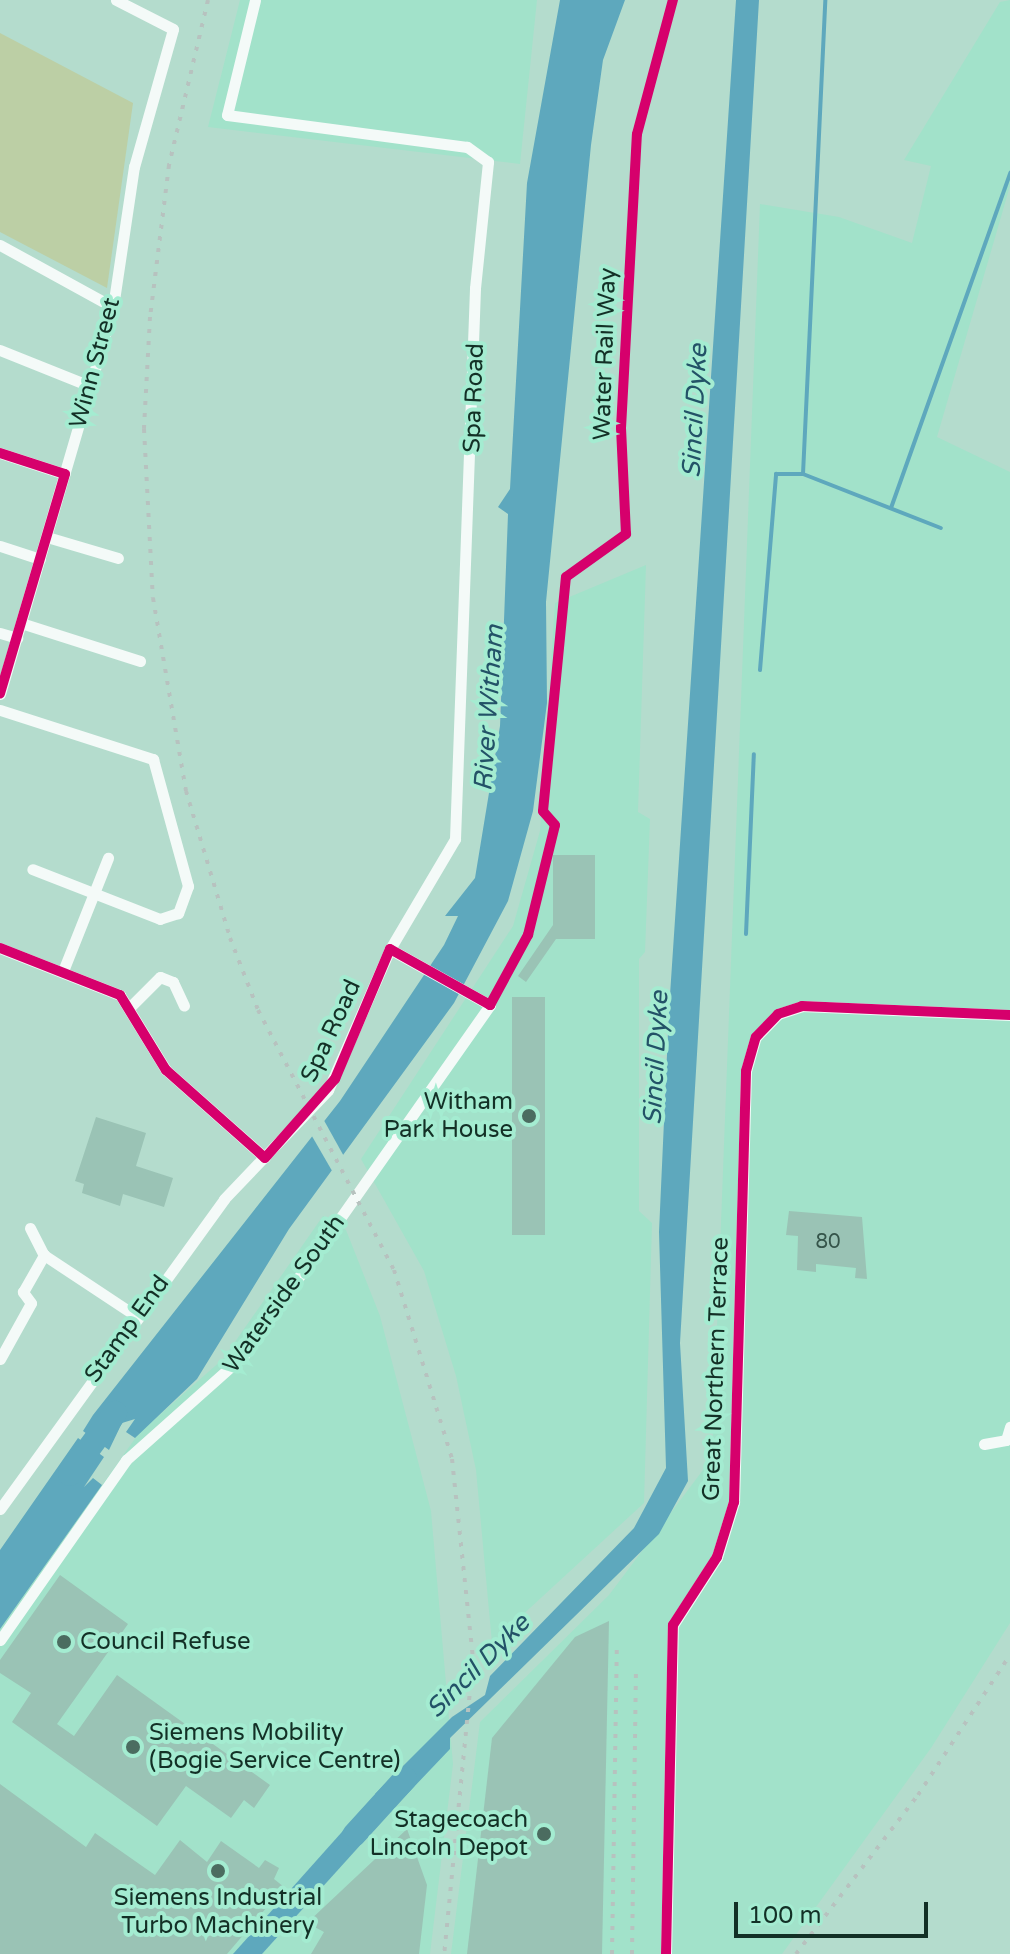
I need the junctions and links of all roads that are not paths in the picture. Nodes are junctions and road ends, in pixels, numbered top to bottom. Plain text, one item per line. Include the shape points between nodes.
1 (116, 0) edge
2 (255, 0) edge
3 (0, 245) edge
4 (113, 307) junction
5 (0, 350) edge
6 (90, 386) junction
7 (0, 453) edge
8 (65, 474) junction
9 (47, 537) junction
10 (0, 546) edge
11 (118, 558) dead end
12 (40, 559) junction
13 (21, 623) junction
14 (0, 633) edge
15 (17, 638) junction
16 (140, 661) dead end
17 (0, 694) edge
18 (0, 710) edge
19 (108, 858) dead end
20 (32, 869) dead end
21 (93, 894) junction
22 (0, 948) edge
23 (390, 949) junction
24 (63, 971) junction
25 (131, 1006) junction
26 (184, 1006) dead end
27 (1010, 1015) edge
28 (265, 1158) junction
29 (30, 1228) dead end
30 (44, 1255) junction
31 (136, 1316) junction
32 (0, 1359) edge
33 (1010, 1427) edge
34 (1008, 1441) edge
35 (984, 1444) dead end
36 (0, 1509) edge
37 (0, 1640) edge
38 (666, 1954) edge

1 - 4 street, Winn Street via 173,29 134,167
2 - 23 street, Spa Road via 227,115 467,147 488,162 475,288 455,839
3 - 4 street
4 - 6 street, Winn Street
5 - 6 street
6 - 8 street, Winn Street
7 - 8 street
8 - 9 street, Winn Street
9 - 11 street
9 - 12 street, Winn Street
10 - 12 street
12 - 13 street, Winn Street
13 - 15 street, Winn Street
13 - 16 street
14 - 15 street
15 - 17 street, Winn Street
18 - 21 street via 153,759 188,886 178,913 160,919
19 - 21 street
20 - 21 street
21 - 24 street
22 - 24 street
23 - 28 street, Spa Road via 335,1079
23 - 37 street, Waterside South via 420,960 490,1005 244,1355 126,1460
24 - 25 street
25 - 26 street via 160,977 173,982
25 - 28 street via 166,1070
27 - 38 street, Great Northern Terrace via 802,1006 778,1014 756,1037 746,1071 734,1502 717,1557 673,1625
28 - 31 street, Stamp End
29 - 30 street
30 - 31 street
30 - 32 street via 23,1292 31,1303
31 - 36 street, Stamp End
33 - 34 street
34 - 35 street

